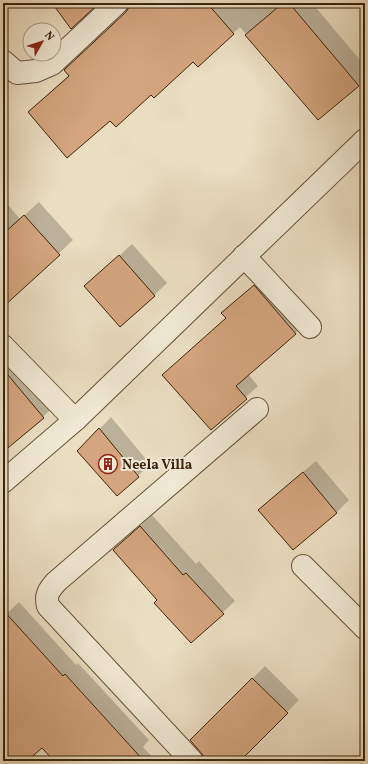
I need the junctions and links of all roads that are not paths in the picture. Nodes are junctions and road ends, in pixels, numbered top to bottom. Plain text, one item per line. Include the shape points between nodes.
1 (117, 3) edge
2 (3, 61) edge
3 (365, 140) edge
4 (244, 256) junction
5 (310, 327) dead end
6 (3, 346) edge
7 (257, 409) dead end
8 (75, 420) junction
9 (3, 482) edge
10 (303, 566) dead end
11 (365, 628) edge
12 (192, 761) edge

1 - 2 street via 52,64 36,71 17,73
3 - 4 street
4 - 5 street
4 - 8 street
6 - 8 street
7 - 12 street via 56,582 49,589 46,598 48,606
8 - 9 street
10 - 11 street

